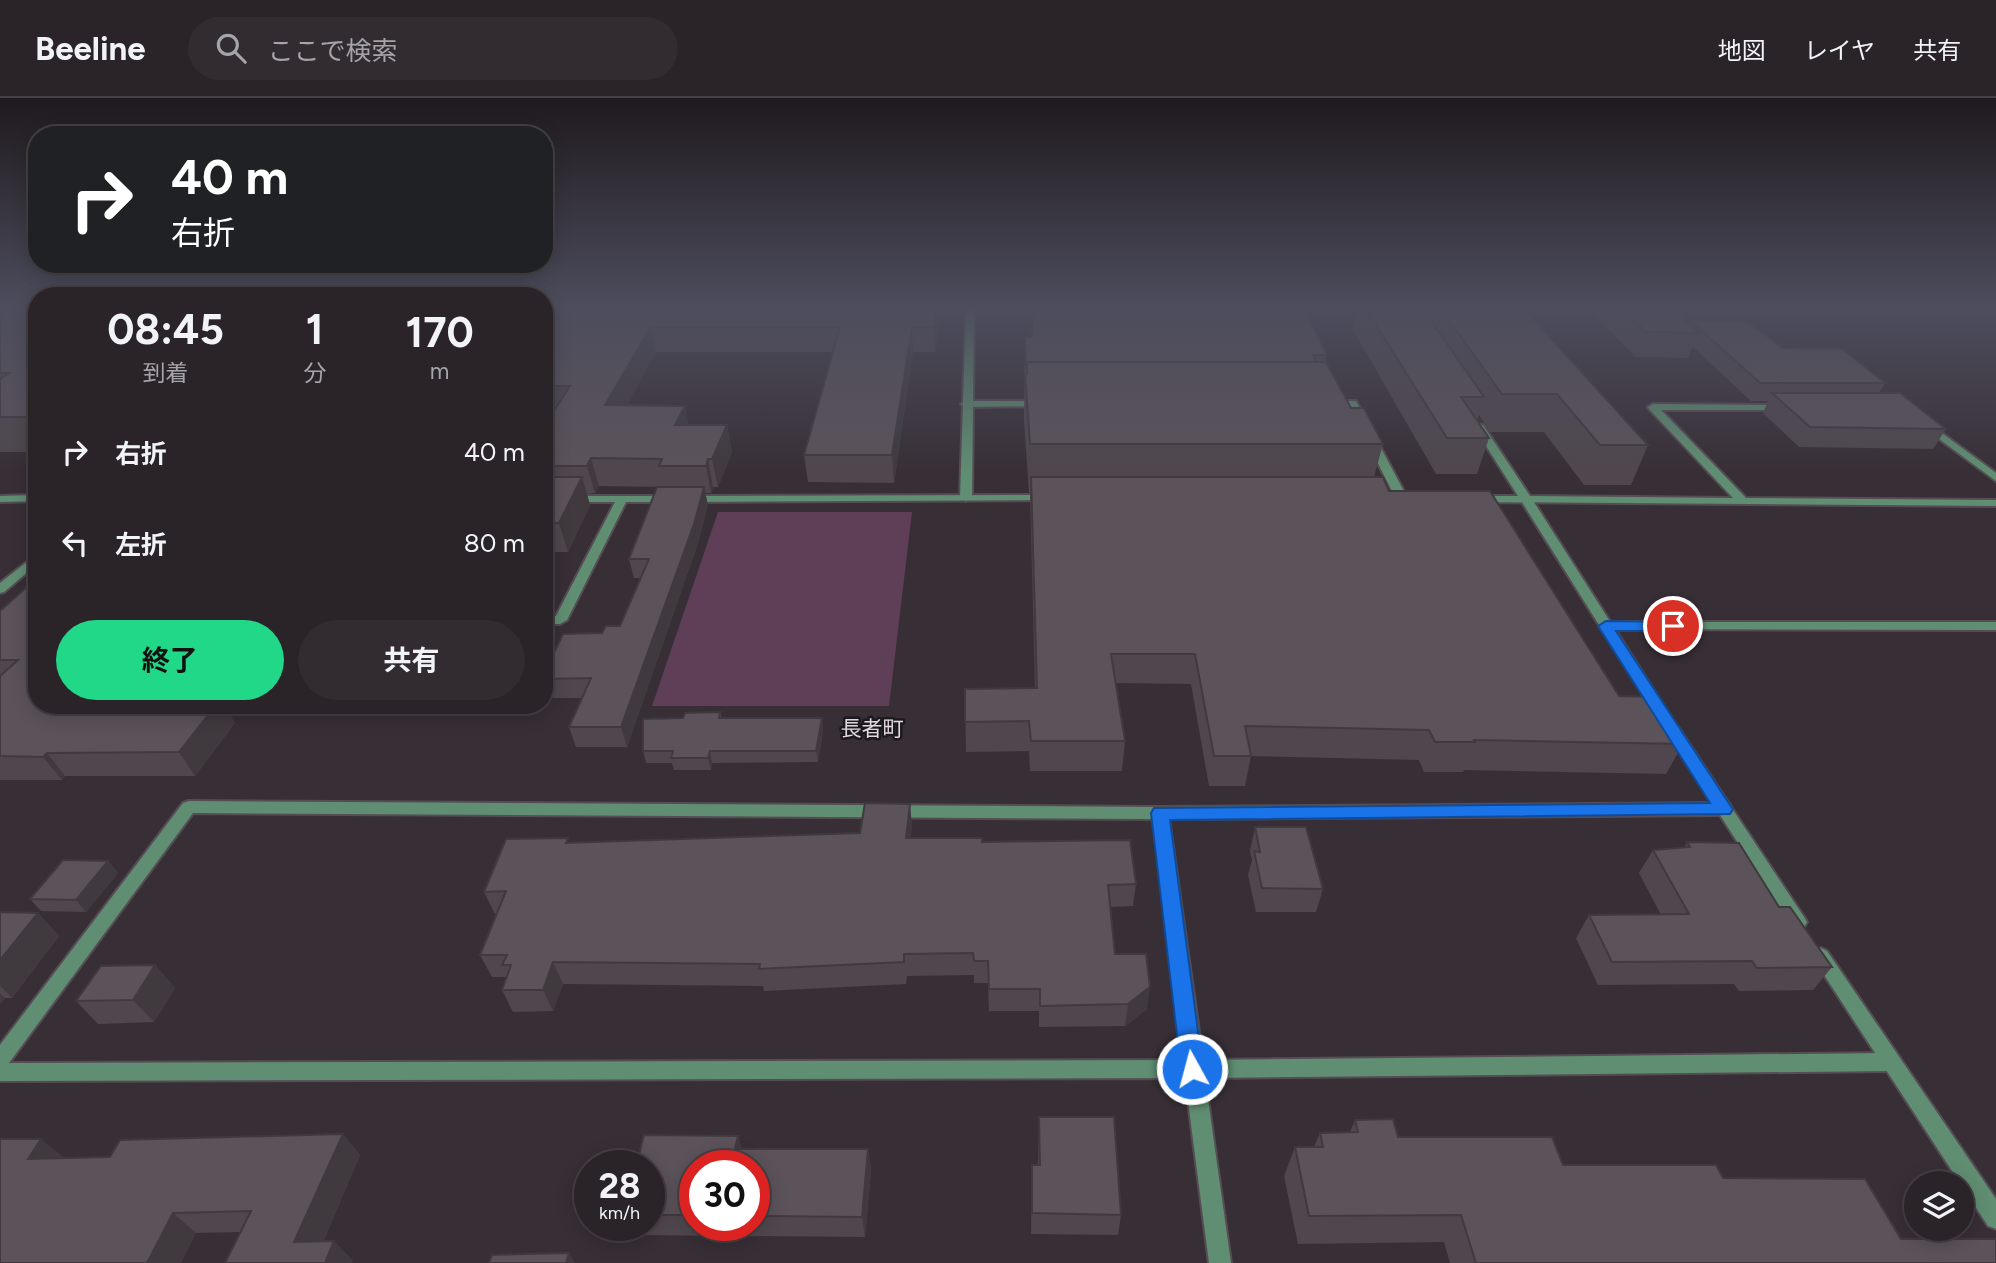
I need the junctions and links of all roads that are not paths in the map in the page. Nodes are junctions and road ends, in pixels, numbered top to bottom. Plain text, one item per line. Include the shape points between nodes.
1 (968, 363) edge
2 (1325, 403) edge
3 (966, 404) junction
4 (1049, 404) edge
5 (1793, 407) edge
6 (1914, 415) edge
7 (1473, 419) edge
8 (1996, 478) edge
9 (28, 498) edge
10 (966, 498) junction
11 (1061, 498) edge
12 (0, 499) edge
13 (553, 499) edge
14 (622, 499) junction
15 (1388, 499) edge
16 (1402, 499) junction
17 (1416, 499) edge
18 (1471, 499) edge
19 (1525, 499) junction
20 (1742, 500) junction
21 (1996, 503) edge
22 (28, 566) edge
23 (0, 589) edge
24 (553, 620) edge
25 (1606, 626) junction
26 (1996, 626) edge
27 (1724, 809) junction
28 (1160, 813) junction
29 (0, 1060) edge
30 (1891, 1062) junction
31 (1192, 1069) junction
32 (0, 1072) edge
33 (1996, 1218) edge
34 (1220, 1263) edge

1 - 3 street
2 - 16 street via 1352,402
3 - 4 street
3 - 10 street
5 - 20 street via 1653,407
6 - 8 street
7 - 19 street
9 - 12 street
10 - 11 street
10 - 14 street
13 - 14 street
14 - 24 street via 560,620
15 - 16 street
16 - 17 street
18 - 19 street
19 - 20 street
19 - 25 street
20 - 21 street
22 - 23 street
25 - 26 street
25 - 27 street
27 - 28 street
27 - 30 street
28 - 29 street via 189,807
28 - 31 street
30 - 31 street
30 - 33 street
31 - 32 street
31 - 34 street

